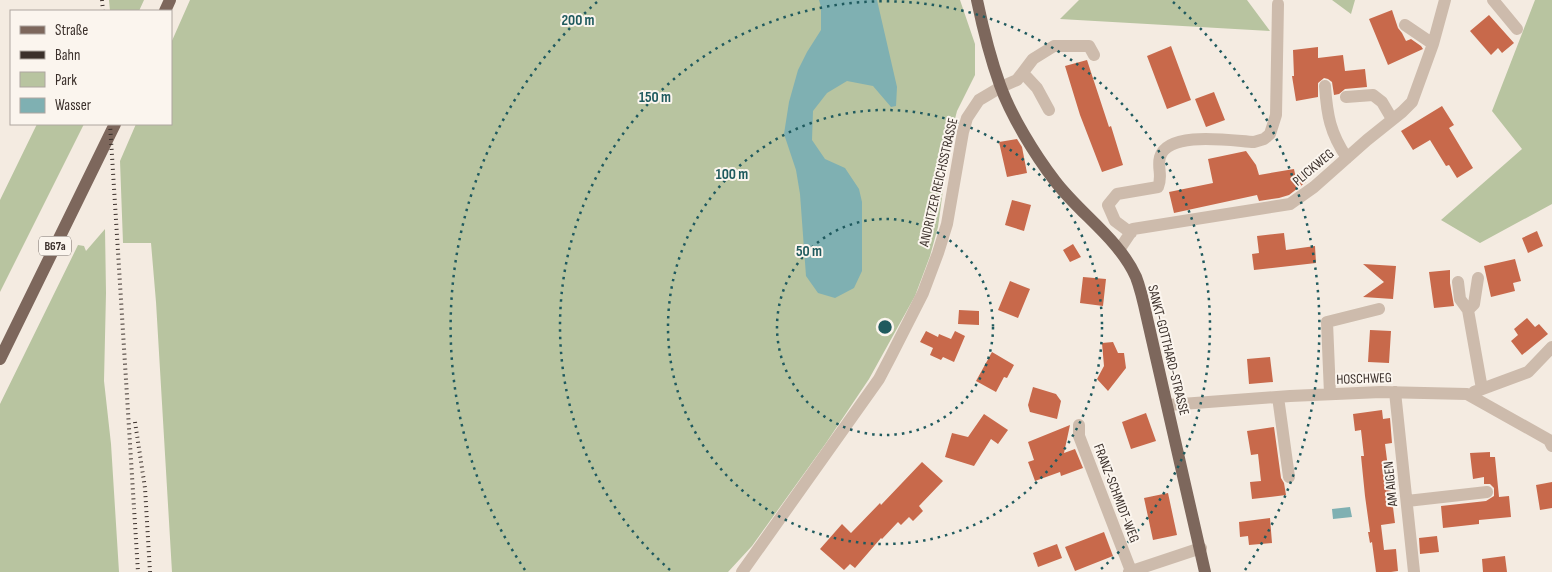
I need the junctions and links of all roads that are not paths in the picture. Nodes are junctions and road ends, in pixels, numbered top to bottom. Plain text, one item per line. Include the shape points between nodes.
1 (976, 0) edge
2 (1445, 0) edge
3 (1494, 0) edge
4 (1278, 4) dead end
5 (1405, 25) dead end
6 (1517, 29) dead end
7 (1433, 44) junction
8 (1094, 55) dead end
9 (1023, 73) junction
10 (1001, 86) junction
11 (1325, 86) dead end
12 (1346, 97) dead end
13 (1049, 110) dead end
14 (1392, 119) junction
15 (115, 125) edge
16 (1347, 158) junction
17 (1130, 233) junction
18 (1119, 250) junction
19 (1478, 278) dead end
20 (1458, 282) dead end
21 (1379, 309) dead end
22 (1468, 310) junction
23 (1552, 347) edge
24 (0, 359) edge
25 (1482, 389) junction
26 (1395, 392) junction
27 (1330, 394) junction
28 (1467, 394) junction
29 (1278, 397) junction
30 (1168, 405) junction
31 (1079, 425) dead end
32 (1551, 442) edge
33 (1289, 477) dead end
34 (1488, 492) dead end
35 (1407, 501) junction
36 (1201, 548) junction
37 (742, 572) edge
38 (1130, 572) edge
39 (1205, 572) edge
40 (1414, 572) edge

1 - 10 main road
2 - 7 street, PLICKWEG
3 - 6 street
4 - 17 street via 1276,114 1270,134 1254,142 1200,139 1165,148 1160,156 1161,180 1158,187 1117,194 1108,205 1115,220
5 - 7 street
7 - 14 street, PLICKWEG via 1412,102
8 - 9 street, ANDRITZER REICHSSTRASSE via 1088,46 1054,46 1033,59
9 - 10 street, ANDRITZER REICHSSTRASSE via 1017,80
9 - 13 street via 1037,88
10 - 18 main road, SANKT-GOTTHARD-STRASSE via 1015,117 1055,181
10 - 37 street, ANDRITZER REICHSSTRASSE via 979,100 967,118 947,224 938,253 923,293 879,379
11 - 16 street via 1331,129
12 - 14 street via 1373,95 1382,102
14 - 16 street, PLICKWEG
15 - 24 main road, B67a
16 - 17 street, PLICKWEG via 1290,204 1133,229
17 - 18 street
18 - 30 main road, SANKT-GOTTHARD-STRASSE via 1136,277 1142,295
19 - 22 street via 1474,304
20 - 22 street via 1460,300
21 - 27 street via 1327,322
22 - 25 street
23 - 25 street via 1528,372
25 - 28 street
26 - 27 street, HOSCHWEG
26 - 28 street, HOSCHWEG
26 - 35 street, AM AIGEN
27 - 29 street, HOSCHWEG
28 - 32 street, HOSCHWEG
29 - 30 street, HOSCHWEG
29 - 33 street
30 - 36 main road, SANKT-GOTTHARD-STRASSE
31 - 38 street, FRANZ-SCHMIDT-WEG via 1079,436
34 - 35 street
35 - 40 street, AM AIGEN
36 - 38 street, FRANZ-SCHMIDT-WEG
36 - 39 main road, SANKT-GOTTHARD-STRASSE

